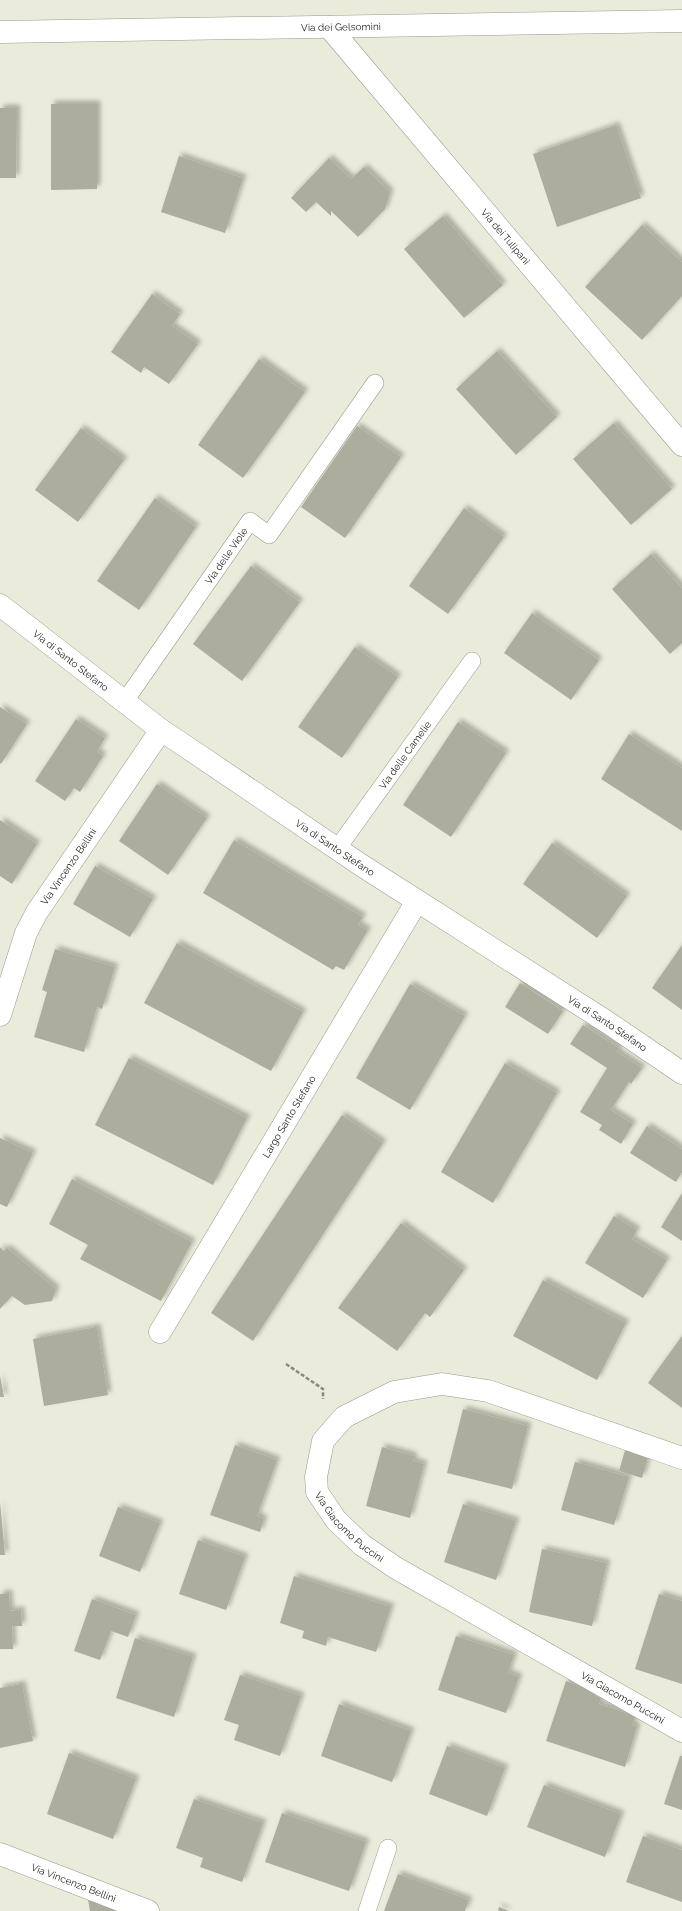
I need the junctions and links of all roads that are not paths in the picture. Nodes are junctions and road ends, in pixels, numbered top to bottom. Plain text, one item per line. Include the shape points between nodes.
1 (682, 21) edge
2 (329, 27) junction
3 (0, 32) edge
4 (375, 384) dead end
5 (682, 445) edge
6 (0, 605) edge
7 (472, 660) dead end
8 (124, 701) junction
9 (161, 730) junction
10 (337, 849) junction
11 (417, 901) junction
12 (0, 1015) edge
13 (682, 1073) edge
14 (160, 1332) dead end
15 (682, 1458) edge
16 (682, 1731) edge
17 (388, 1848) dead end
18 (0, 1854) edge
19 (148, 1911) edge
20 (367, 1911) edge

1 - 2 street, Via dei Gelsomini
2 - 3 street, Via dei Gelsomini
2 - 5 street, Via dei Tulipani
4 - 8 lane, Via delle Viole via 269,535 250,521
6 - 8 street, Via di Santo Stefano
7 - 10 lane, Via delle Camelie
8 - 9 street, Via di Santo Stefano
9 - 10 street, Via di Santo Stefano
9 - 12 street, Via Vincenzo Bellini via 37,912 26,933
10 - 11 street, Via di Santo Stefano
11 - 13 street, Via di Santo Stefano
11 - 14 street, Largo Santo Stefano
15 - 16 street, Via Giacomo Puccini via 488,1391 442,1384 394,1392 344,1416 323,1441 316,1477 317,1492 336,1520 362,1545 396,1568
17 - 20 lane
18 - 19 street, Via Vincenzo Bellini

